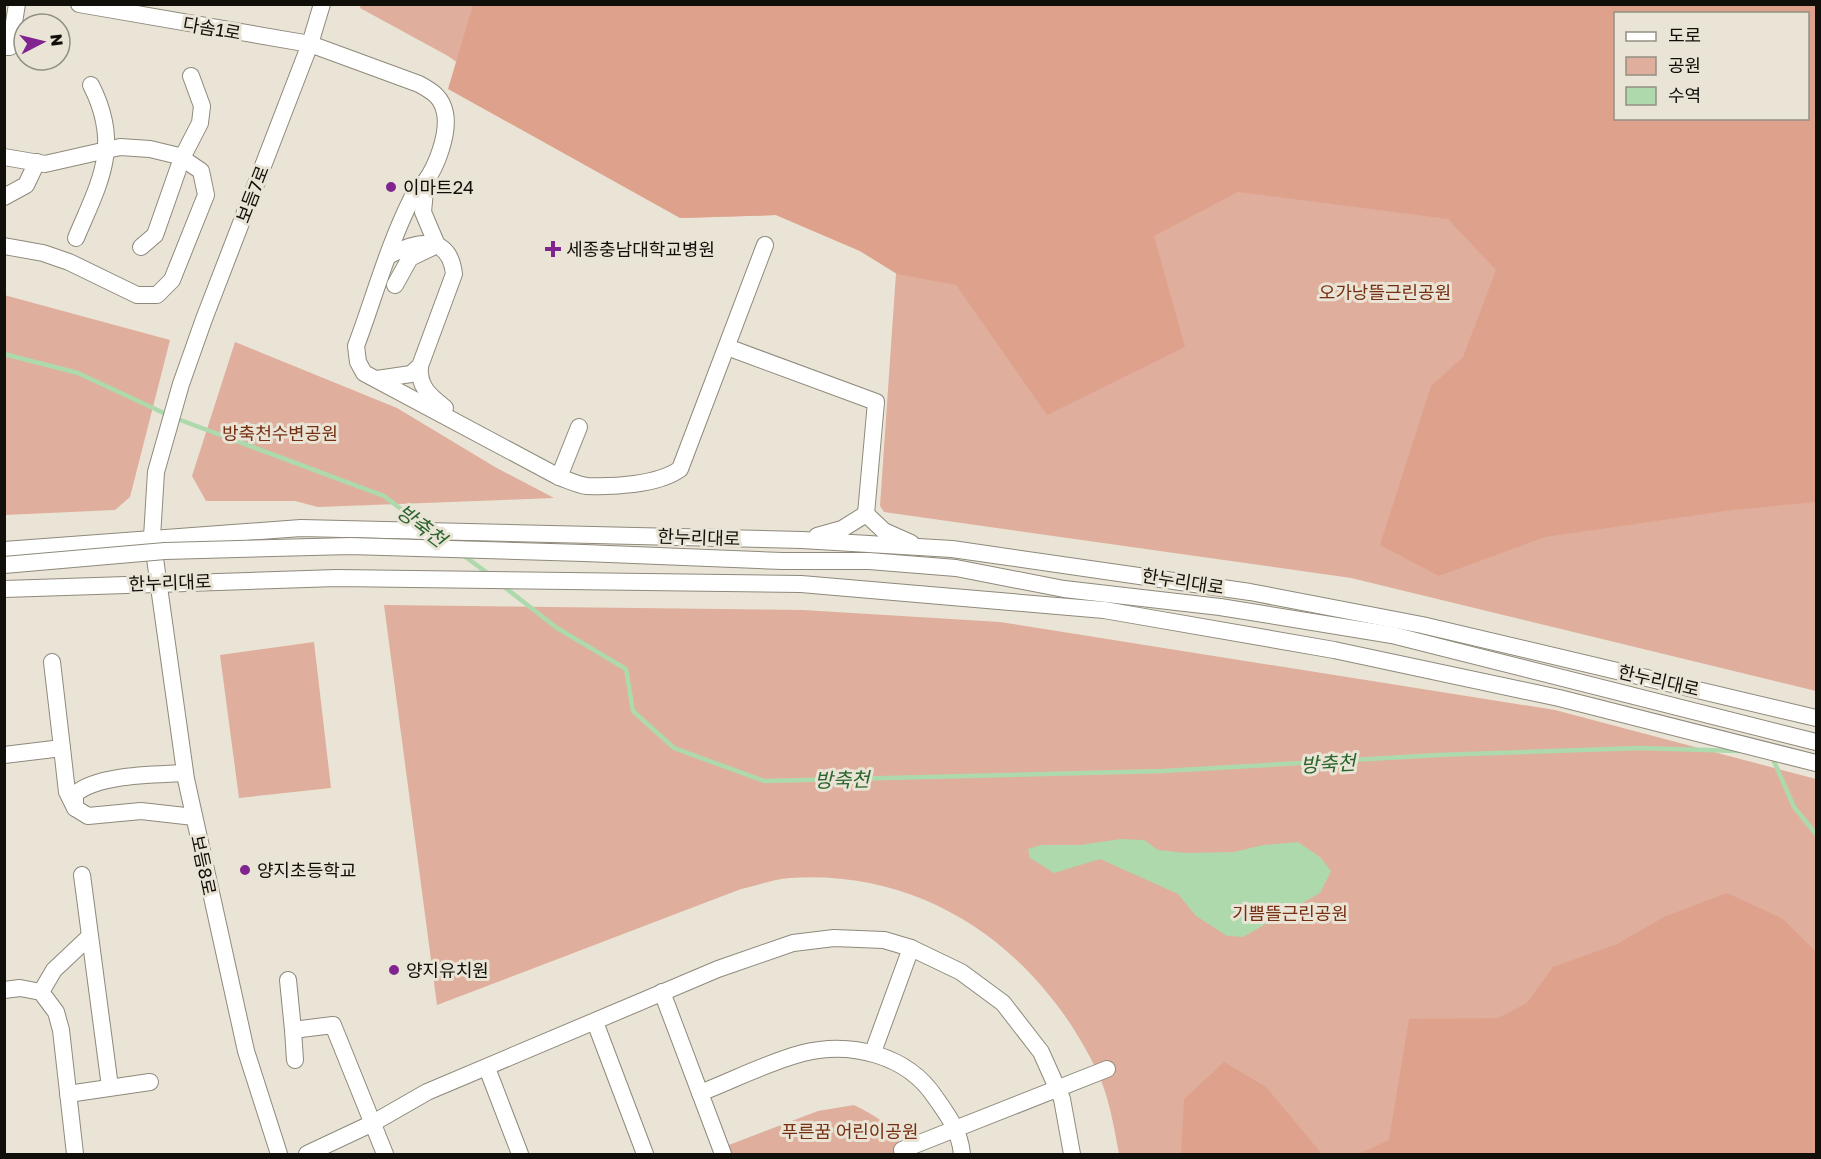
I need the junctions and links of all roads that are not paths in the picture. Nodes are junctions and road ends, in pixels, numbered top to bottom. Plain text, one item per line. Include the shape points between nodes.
1 (17, 4) edge
2 (79, 4) edge
3 (322, 4) edge
4 (310, 44) junction
5 (4, 47) edge
6 (191, 76) dead end
7 (91, 85) dead end
8 (108, 150) junction
9 (4, 157) edge
10 (182, 158) junction
11 (37, 162) junction
12 (426, 180) junction
13 (4, 196) edge
14 (76, 238) dead end
15 (765, 245) dead end
16 (4, 246) edge
17 (437, 246) junction
18 (141, 247) dead end
19 (390, 255) junction
20 (395, 285) dead end
21 (727, 347) junction
22 (420, 366) junction
23 (377, 379) junction
24 (579, 426) dead end
25 (468, 428) junction
26 (559, 477) junction
27 (866, 514) junction
28 (152, 537) junction
29 (802, 540) junction
30 (920, 547) junction
31 (4, 550) edge
32 (4, 565) edge
33 (157, 577) junction
34 (4, 589) edge
35 (52, 662) dead end
36 (1816, 718) edge
37 (1816, 742) edge
38 (62, 748) junction
39 (4, 755) edge
40 (1816, 763) edge
41 (185, 773) junction
42 (75, 808) junction
43 (194, 817) junction
44 (82, 875) dead end
45 (90, 936) junction
46 (911, 948) junction
47 (288, 980) dead end
48 (4, 990) edge
49 (41, 992) junction
50 (662, 992) junction
51 (595, 1022) junction
52 (293, 1030) junction
53 (873, 1052) junction
54 (295, 1060) dead end
55 (487, 1068) junction
56 (1107, 1069) dead end
57 (150, 1082) dead end
58 (110, 1087) junction
59 (1057, 1088) junction
60 (700, 1093) junction
61 (68, 1094) junction
62 (373, 1123) junction
63 (955, 1129) junction
64 (902, 1150) dead end
65 (75, 1155) edge
66 (279, 1155) edge
67 (307, 1155) edge
68 (385, 1155) edge
69 (520, 1155) edge
70 (645, 1155) edge
71 (723, 1155) edge
72 (962, 1155) edge
73 (1072, 1155) edge

1 - 5 street via 10,47
2 - 4 street, 다솜1로
3 - 4 street, 보듬7로
4 - 12 street, 다솜1로 via 419,84 440,98 445,114 444,136
4 - 28 street, 보듬7로 via 182,384 156,472
6 - 10 street via 202,106 200,123
7 - 8 street via 102,107
8 - 10 street via 150,149
8 - 11 street via 45,164
8 - 14 street via 100,183
9 - 11 street
10 - 16 street via 201,171 206,195 172,280 158,295 137,295 69,262
10 - 18 street via 155,235
11 - 13 street via 26,185
12 - 17 street via 423,212
12 - 19 street via 411,198
15 - 21 street
17 - 19 street via 420,243
17 - 20 street via 410,258
17 - 22 street via 453,260 454,274
19 - 23 street via 355,354 360,368
21 - 26 street via 680,470 668,478 646,482 585,486
21 - 27 street via 876,402
22 - 23 street via 411,374
22 - 25 street via 419,379 425,390
23 - 25 street
24 - 26 street
25 - 26 street
27 - 29 street via 842,529
27 - 30 street via 885,531
28 - 29 street, 한누리대로 via 301,528
28 - 31 street
28 - 33 street
29 - 30 street, 한누리대로
30 - 36 street, 한누리대로 via 1100,568 1345,610
32 - 37 street, bridge via 165,551 350,546 869,561 956,568 1064,589 1220,607 1392,635
33 - 34 street, 한누리대로
33 - 40 street, 한누리대로 via 801,584 1104,610 1334,650 1559,698
33 - 41 street, 보듬8로
35 - 38 street
38 - 39 street
38 - 42 street via 67,792
41 - 42 street via 84,786 75,794
41 - 43 street, 보듬8로
42 - 43 street via 88,816 141,811
43 - 66 street, 보듬8로 via 246,1051
44 - 45 street
45 - 49 street via 54,970
45 - 58 street
46 - 50 street via 884,940 834,938 793,943
46 - 53 street
46 - 59 street via 961,972 1003,1003 1041,1052
47 - 52 street
48 - 49 street
49 - 61 street via 56,1012 61,1030
50 - 51 street
50 - 60 street
51 - 55 street
51 - 70 street
52 - 54 street
52 - 62 street via 333,1025
53 - 60 street via 842,1049 804,1053
53 - 63 street via 906,1067 929,1086
55 - 62 street via 427,1092
55 - 69 street
56 - 59 street
57 - 58 street
58 - 61 street
59 - 63 street
59 - 73 street
60 - 71 street
61 - 65 street
62 - 67 street
62 - 68 street
63 - 64 street
63 - 72 street

